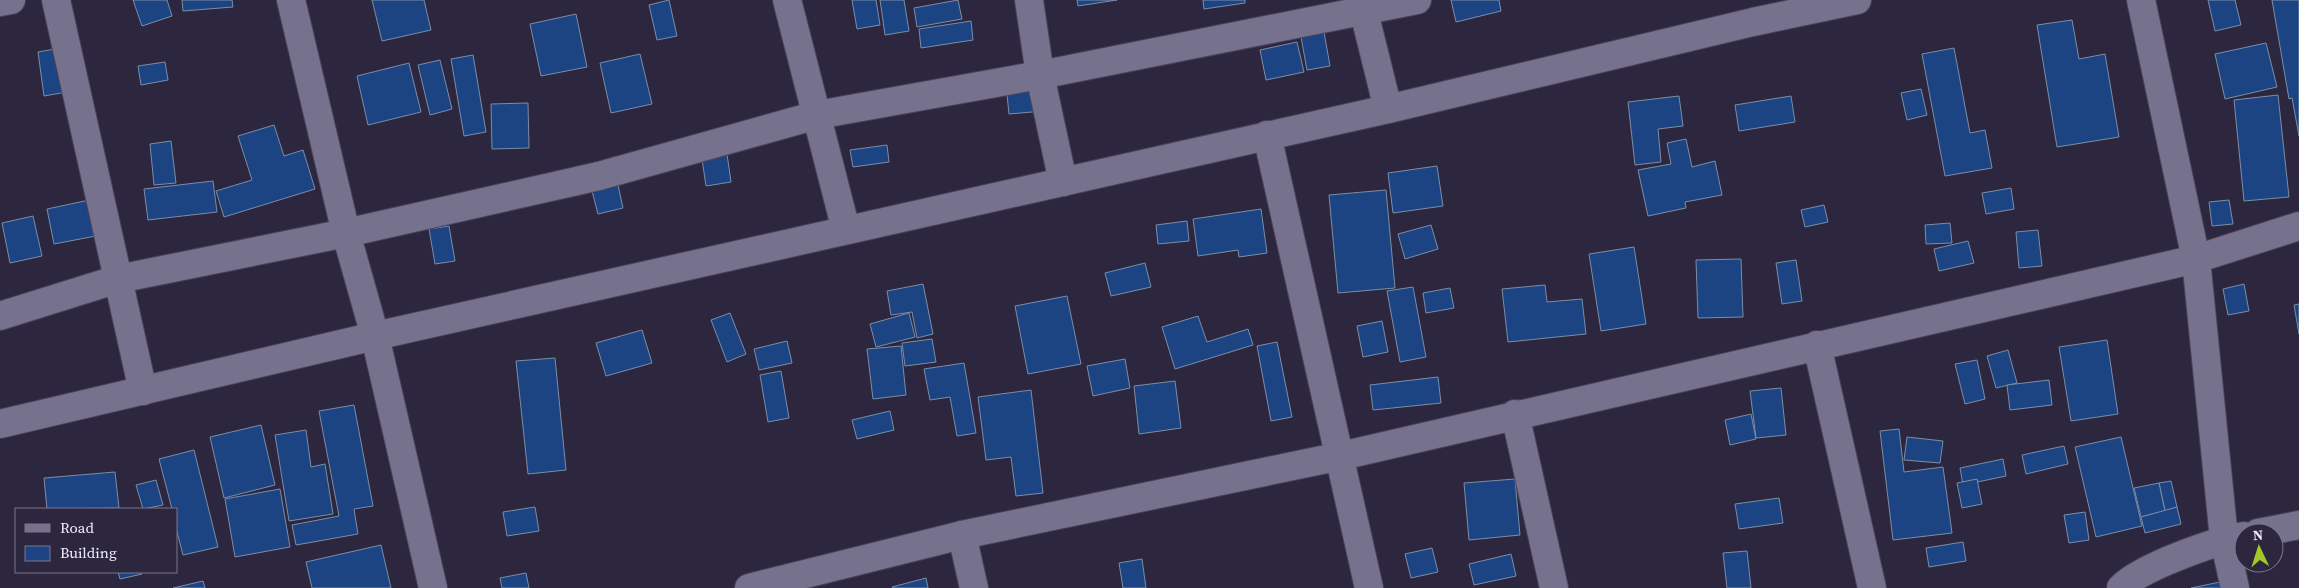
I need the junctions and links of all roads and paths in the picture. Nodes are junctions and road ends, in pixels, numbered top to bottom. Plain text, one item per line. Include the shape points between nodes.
1 (11, 0) edge
2 (56, 0) edge
3 (291, 0) edge
4 (787, 0) edge
5 (1029, 0) edge
6 (1417, 0) edge
7 (1857, 0) edge
8 (2140, 0) edge
9 (0, 2) edge
10 (1751, 11) edge
11 (1364, 12) junction
12 (1040, 75) junction
13 (1388, 109) junction
14 (817, 115) junction
15 (1267, 135) junction
16 (1063, 182) junction
17 (2299, 226) edge
18 (846, 230) junction
19 (346, 233) junction
20 (2196, 259) junction
21 (118, 279) junction
22 (0, 316) edge
23 (375, 336) junction
24 (1817, 345) junction
25 (144, 391) junction
26 (1515, 414) junction
27 (0, 424) edge
28 (1341, 456) junction
29 (2299, 525) edge
30 (2284, 528) edge
31 (962, 535) junction
32 (2234, 538) edge
33 (2235, 573) edge
34 (433, 588) edge
35 (749, 588) edge
36 (974, 588) edge
37 (1369, 588) edge
38 (1554, 588) edge
39 (1872, 588) edge
40 (2121, 588) edge
41 (2235, 588) edge

1 - 9 street
2 - 21 street
3 - 19 street
4 - 14 street
5 - 12 street
6 - 11 street
7 - 10 street
8 - 20 street
10 - 13 street
11 - 12 street
11 - 13 street
12 - 14 street
12 - 16 street
13 - 15 street
14 - 18 street
14 - 19 street via 599,176
15 - 16 street
15 - 28 street
16 - 18 street
17 - 20 street
18 - 23 street
19 - 21 street
19 - 23 street
20 - 24 street
20 - 32 street
21 - 22 street
21 - 25 street
23 - 25 street
23 - 34 street
24 - 26 street
24 - 39 street
25 - 27 street
26 - 28 street
26 - 38 street
28 - 31 street
28 - 37 street
29 - 30 street
31 - 35 street
31 - 36 street
32 - 40 street via 2136,577
33 - 41 street

